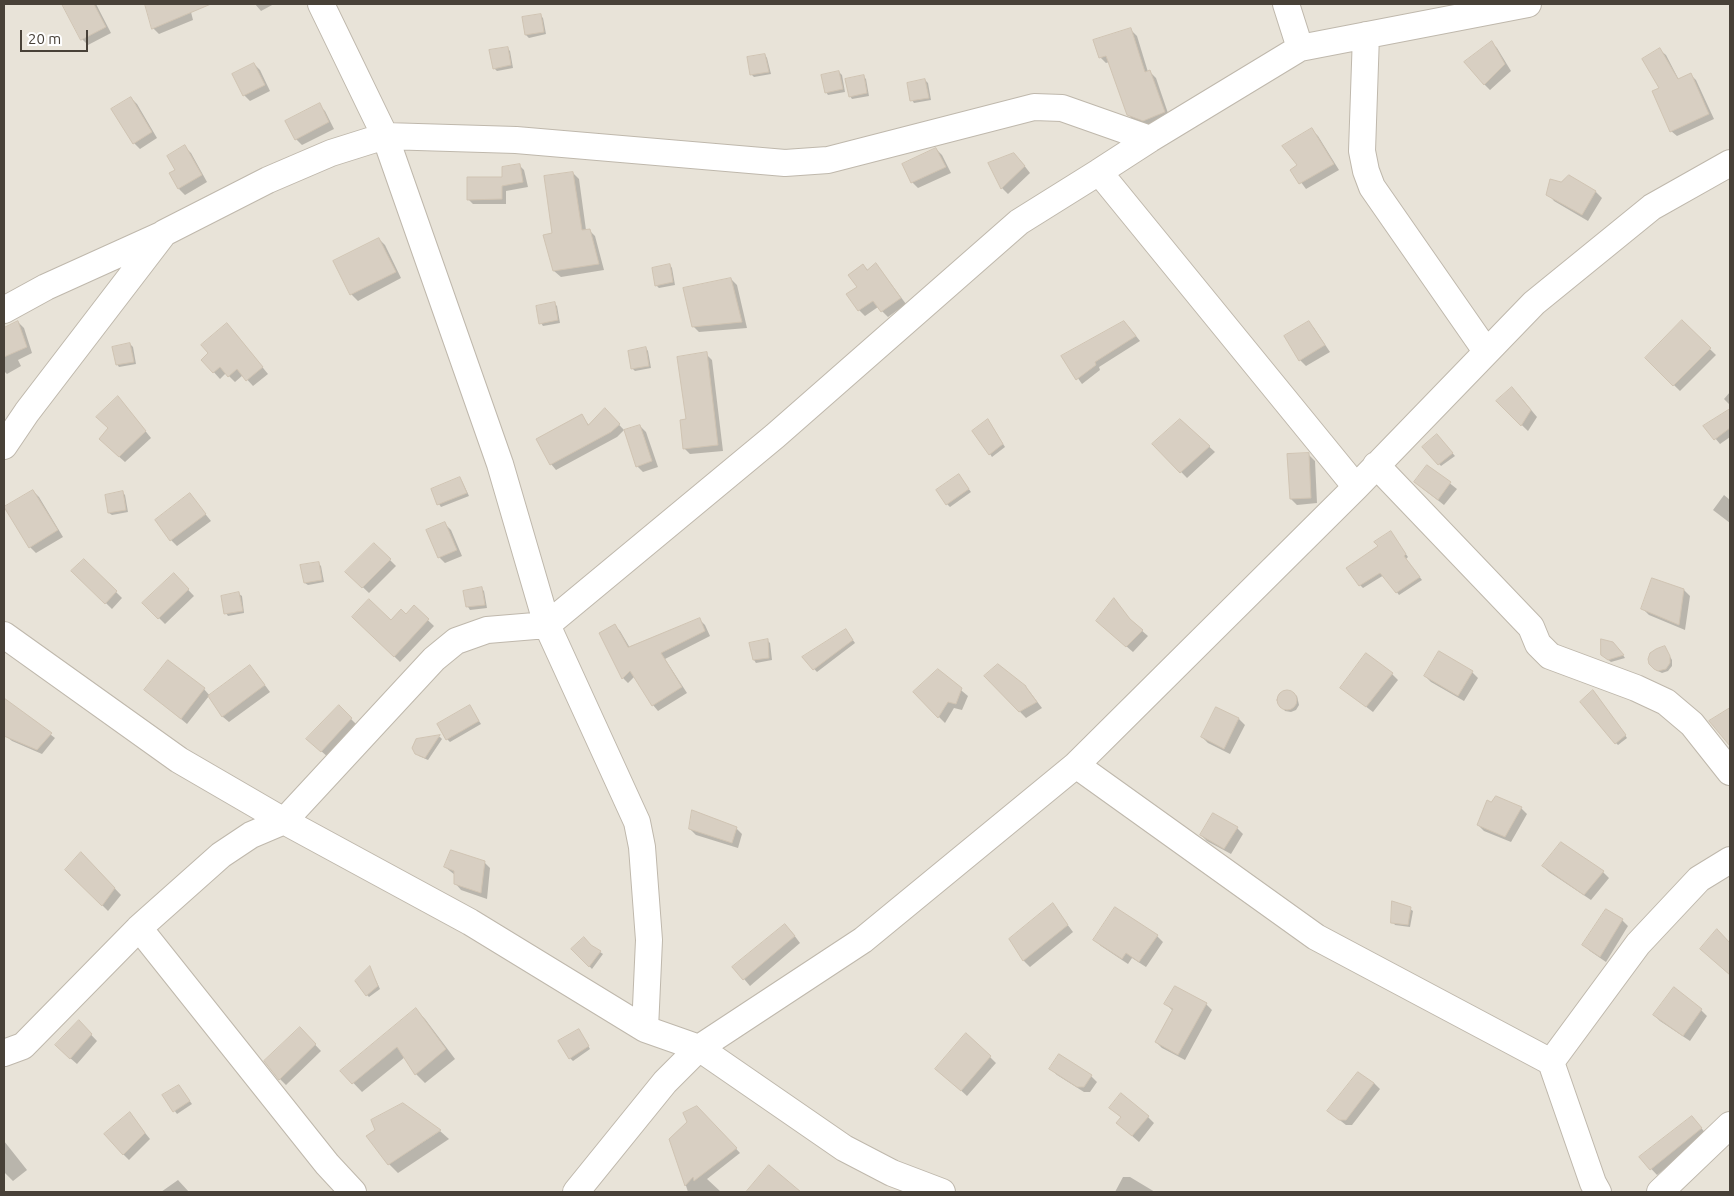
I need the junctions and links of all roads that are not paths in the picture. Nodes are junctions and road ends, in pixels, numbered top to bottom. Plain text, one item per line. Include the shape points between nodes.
1 (321, 4) edge
2 (1286, 4) edge
3 (1528, 4) edge
4 (1366, 35) junction
5 (1300, 48) junction
6 (385, 136) junction
7 (1150, 139) junction
8 (1730, 163) edge
9 (1099, 172) junction
10 (164, 233) junction
11 (4, 310) edge
12 (1486, 351) junction
13 (4, 446) edge
14 (1376, 465) junction
15 (1356, 487) junction
16 (547, 625) junction
17 (4, 635) edge
18 (1076, 765) junction
19 (1730, 772) edge
20 (284, 821) junction
21 (1730, 860) edge
22 (139, 928) junction
23 (645, 1029) junction
24 (699, 1048) junction
25 (4, 1053) edge
26 (1551, 1062) junction
27 (1730, 1125) edge
28 (353, 1192) edge
29 (576, 1192) edge
30 (942, 1192) edge
31 (1598, 1192) edge
32 (1660, 1192) edge

1 - 6 street
2 - 5 street
3 - 4 street
4 - 5 street
4 - 12 street via 1362,151 1372,187
5 - 7 street
6 - 7 street via 516,140 784,163 828,160 1034,106 1062,108
6 - 10 street via 331,153 268,180
6 - 16 street via 500,464
7 - 9 street
8 - 12 street via 1652,207 1534,303
9 - 15 street
9 - 16 street via 1019,222 775,436
10 - 11 street via 46,287
10 - 13 street
12 - 14 street
14 - 15 street
14 - 19 street via 1531,627 1538,644 1550,656 1666,702 1692,724
15 - 18 street
16 - 20 street via 487,630 456,640 434,659
16 - 23 street via 637,822 649,940
17 - 20 street via 179,760
18 - 24 street via 863,940
18 - 26 street via 1316,937
20 - 22 street via 251,835 221,855
20 - 23 street via 470,922
21 - 26 street via 1700,879 1638,944
22 - 25 street via 23,1046
22 - 28 street via 327,1164
23 - 24 street
24 - 29 street via 665,1082
24 - 30 street via 844,1148 892,1173
26 - 31 street
27 - 32 street

